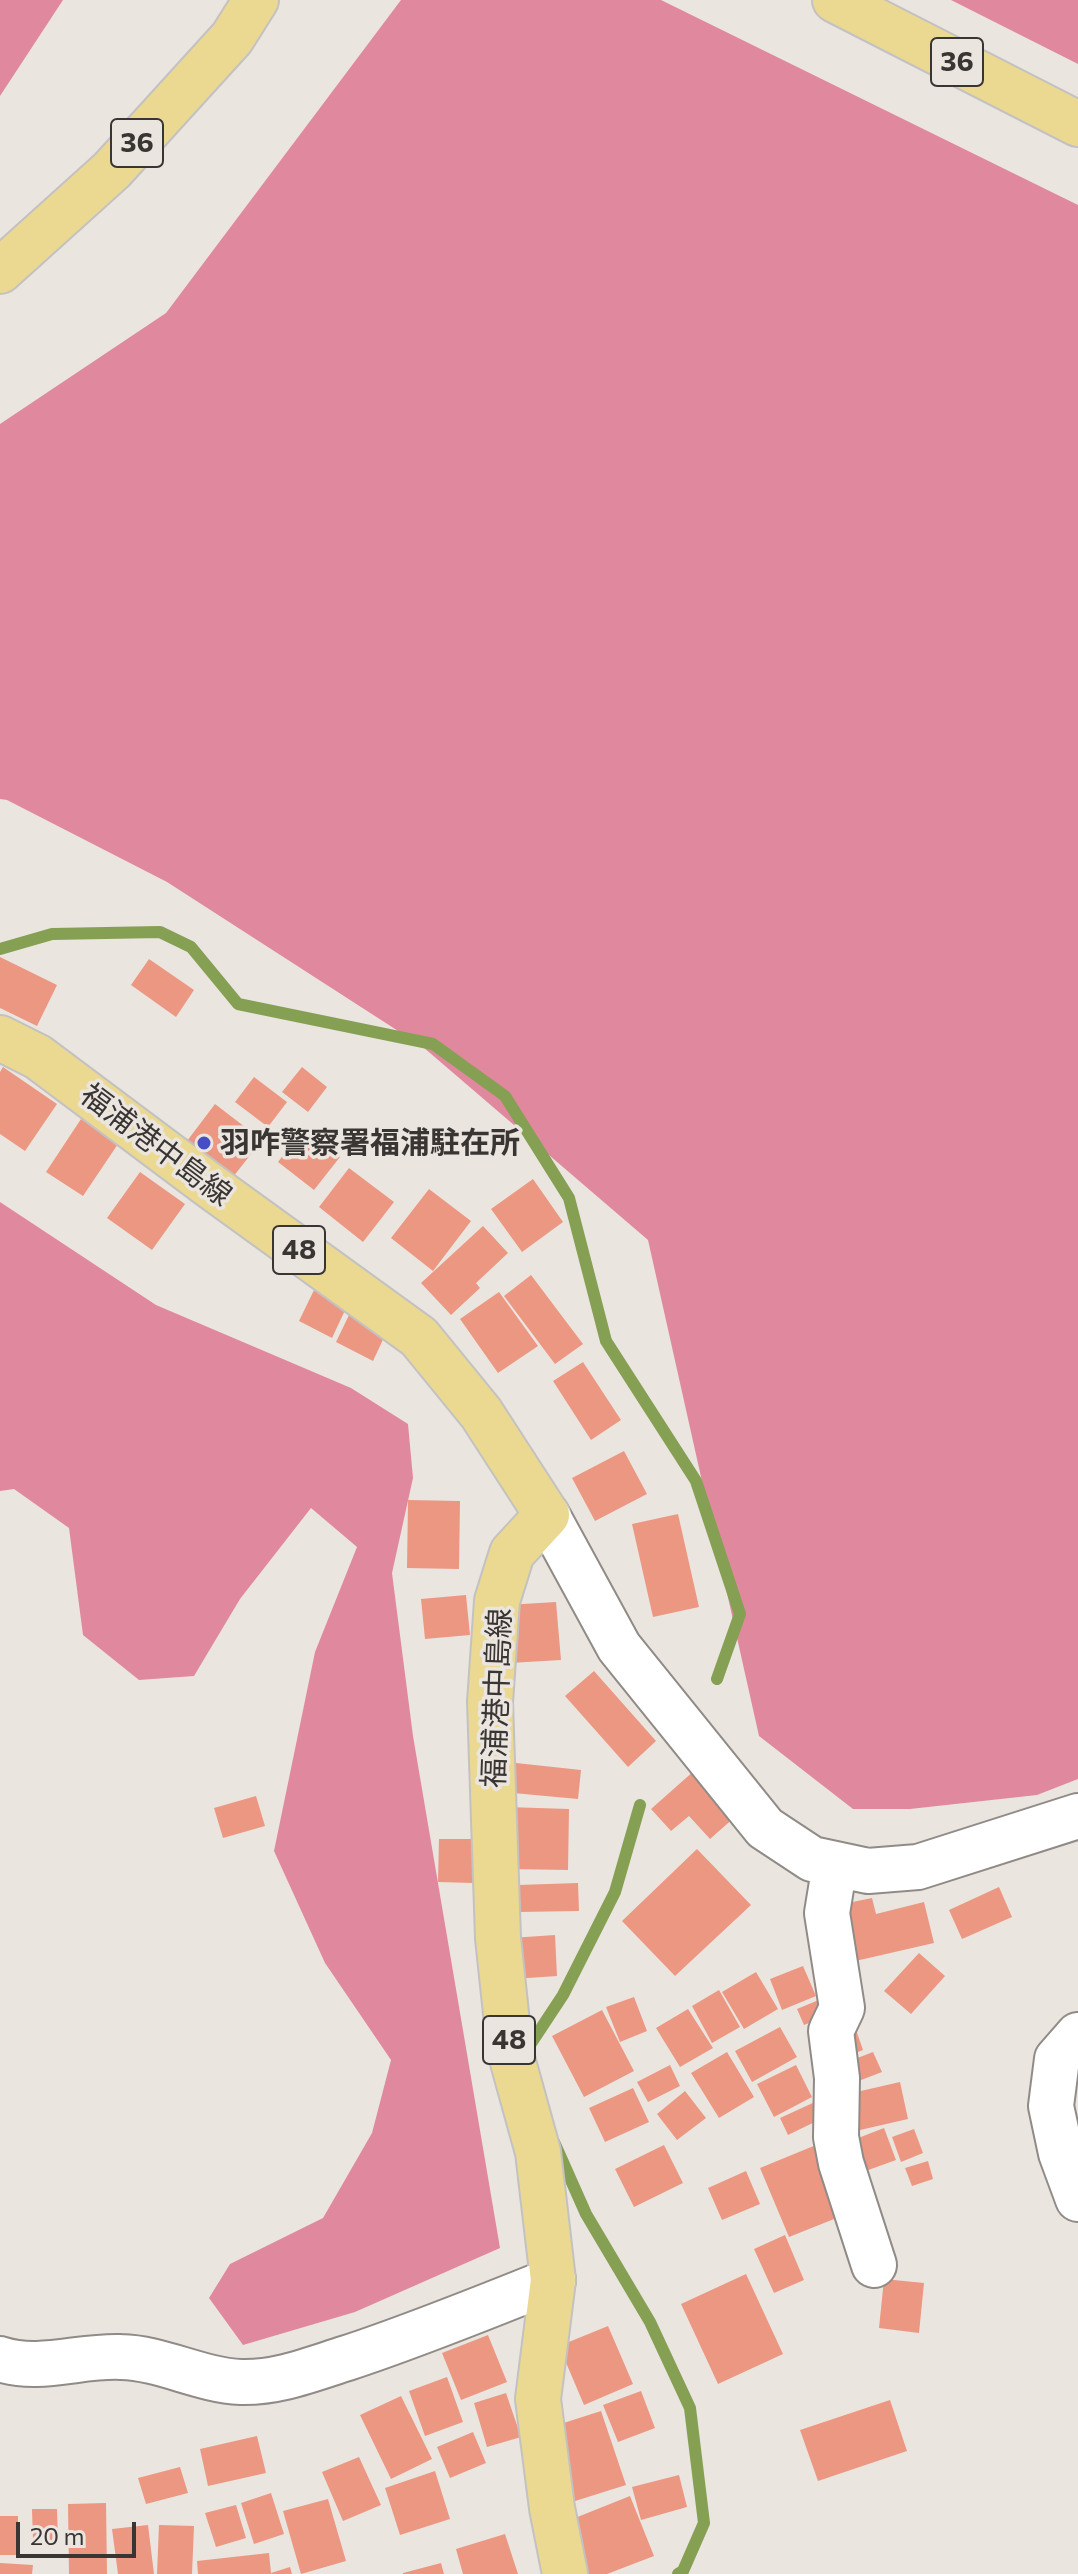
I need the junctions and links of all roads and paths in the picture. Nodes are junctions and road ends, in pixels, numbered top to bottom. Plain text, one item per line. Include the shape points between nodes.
1 (256, 0) edge
2 (835, 0) edge
3 (1078, 124) edge
4 (0, 271) edge
5 (0, 1038) edge
6 (547, 1515) junction
7 (1078, 1816) edge
8 (835, 1864) junction
9 (1078, 2035) edge
10 (1078, 2199) edge
11 (874, 2265) dead end
12 (553, 2280) junction
13 (0, 2359) edge
14 (565, 2574) edge

1 - 4 main road, 36 via 232,38 112,170
2 - 3 main road, 36
5 - 6 main road, 福浦港中島線 / 48 via 38,1057 419,1337 481,1413
6 - 8 street via 619,1647 765,1828 812,1859
6 - 12 main road, 福浦港中島線 / 48 via 512,1553 497,1601 490,1702 498,1938 510,2051 538,2152
7 - 8 street via 918,1867 868,1871
8 - 11 street via 827,1913 842,2008 831,2031 836,2137
9 - 10 street via 1057,2059 1051,2106
12 - 13 street via 391,2344 285,2378 242,2382 203,2377 122,2357 18,2364
12 - 14 main road, 福浦港中島線 / 48 via 538,2399

